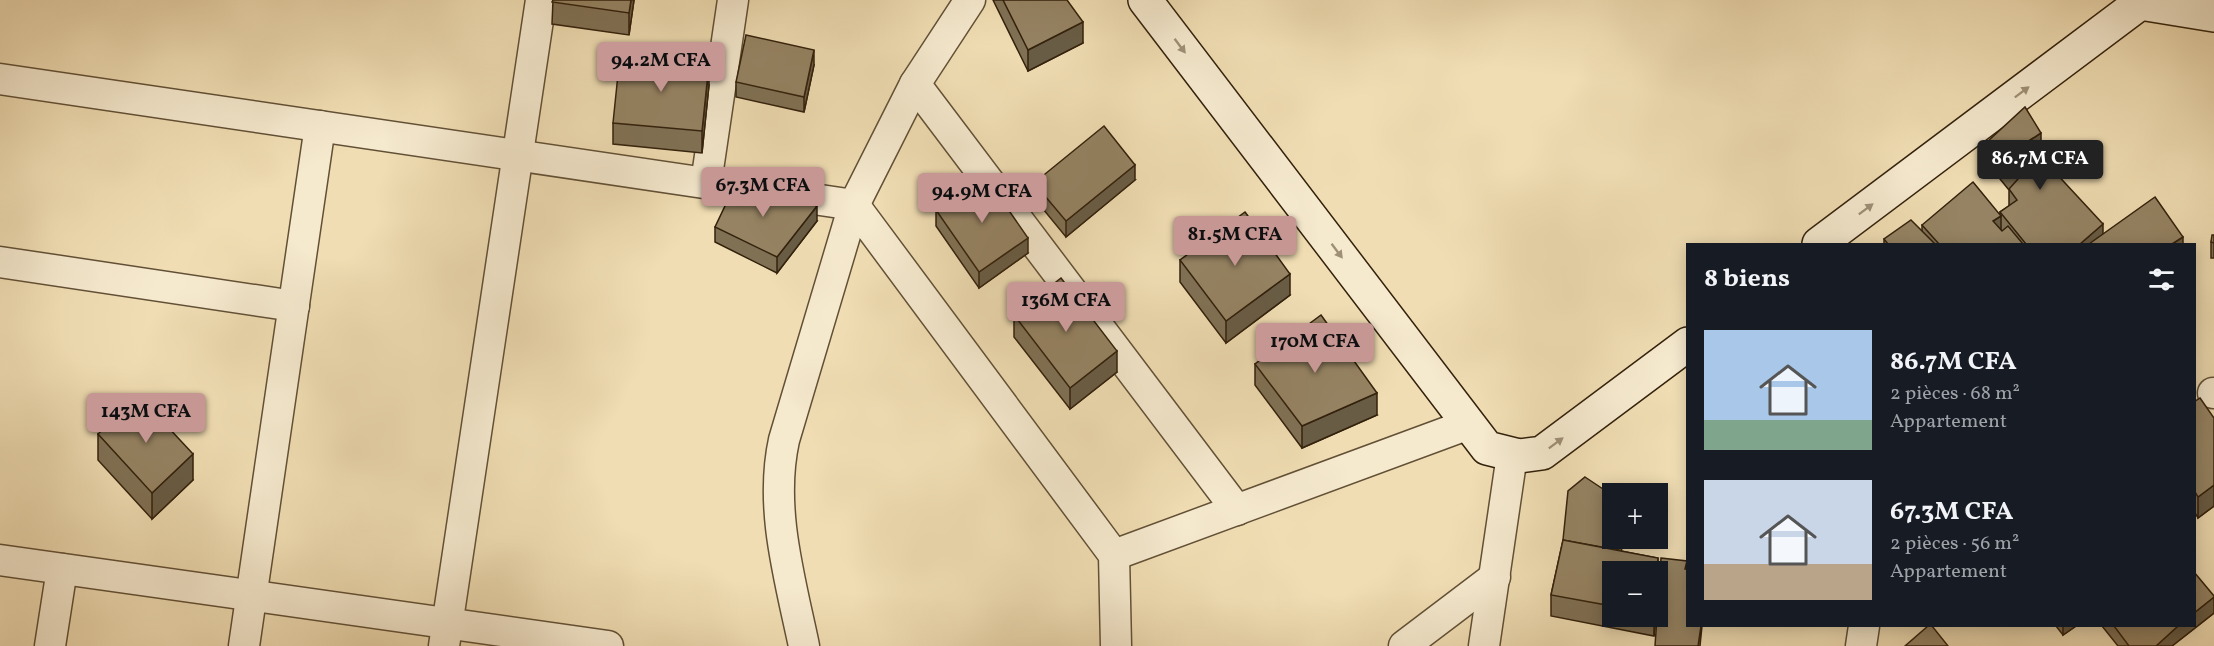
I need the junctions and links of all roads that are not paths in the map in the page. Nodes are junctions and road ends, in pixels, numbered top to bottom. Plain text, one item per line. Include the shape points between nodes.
1 (541, 0) edge
2 (733, 0) edge
3 (970, 0) edge
4 (1144, 0) edge
5 (2139, 2) edge
6 (2214, 15) edge
7 (0, 79) edge
8 (915, 84) junction
9 (320, 126) junction
10 (518, 155) junction
11 (706, 183) junction
12 (854, 205) junction
13 (1820, 243) edge
14 (0, 262) edge
15 (294, 306) junction
16 (1686, 345) edge
17 (1469, 424) junction
18 (1512, 455) junction
19 (1237, 510) junction
20 (1114, 555) junction
21 (0, 560) edge
22 (63, 569) junction
23 (1495, 577) junction
24 (251, 596) junction
25 (1863, 627) edge
26 (446, 635) edge
27 (50, 646) edge
28 (244, 646) edge
29 (608, 646) edge
30 (804, 646) edge
31 (1116, 646) edge
32 (1404, 646) edge
33 (1484, 646) edge
34 (1860, 646) edge

1 - 10 street
2 - 11 street
3 - 8 street
4 -> 17 street
5 - 6 street
13 -> 5 street
7 - 9 street
8 - 12 street
8 - 19 street
9 - 10 street
9 - 15 street
10 - 11 street
10 - 26 street
11 - 12 street
12 - 20 street
12 - 30 street via 780,460 779,516
14 - 15 street
15 - 24 street
18 -> 16 street via 1542,453
17 - 18 street via 1487,448
17 - 19 street
18 - 23 street
19 - 20 street
20 - 31 street
21 - 22 street
22 - 24 street
22 - 27 street
23 - 32 street
23 - 33 street
24 - 26 street
24 - 28 street
25 - 34 street
26 - 29 street

